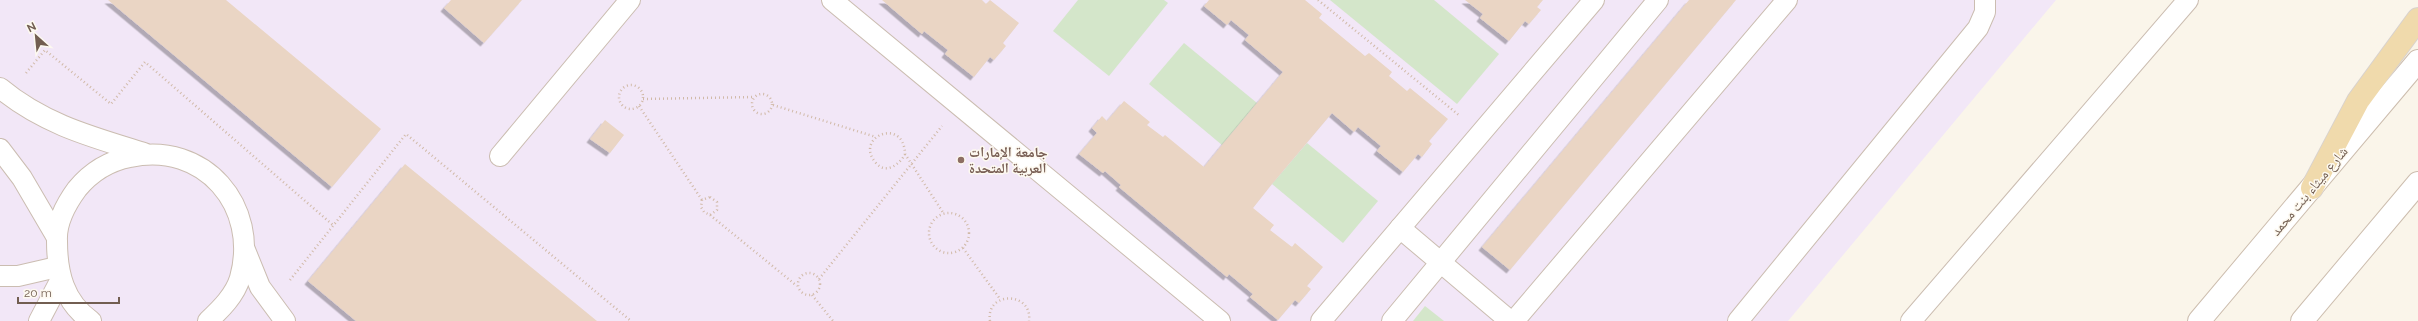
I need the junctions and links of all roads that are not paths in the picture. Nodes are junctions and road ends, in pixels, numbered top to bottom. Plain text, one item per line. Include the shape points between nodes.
1 (630, 0) edge
2 (832, 0) edge
3 (1594, 0) edge
4 (1658, 0) edge
5 (1787, 0) edge
6 (1985, 0) edge
7 (2188, 0) edge
8 (2418, 19) edge
9 (2418, 61) edge
10 (4, 91) edge
11 (0, 149) edge
12 (146, 153) junction
13 (500, 156) dead end
14 (2418, 183) edge
15 (2312, 188) junction
16 (1400, 228) junction
17 (56, 236) junction
18 (245, 249) junction
19 (1440, 262) junction
20 (59, 273) junction
21 (0, 276) edge
22 (39, 321) edge
23 (91, 321) edge
24 (208, 321) edge
25 (285, 321) edge
26 (1220, 321) edge
27 (1321, 321) edge
28 (1392, 321) edge
29 (1510, 321) edge
30 (1514, 321) edge
31 (1738, 321) edge
32 (1911, 321) edge
33 (2199, 321) edge
34 (2302, 321) edge

1 - 13 lane
2 - 26 lane
3 - 16 lane
4 - 19 lane
5 - 30 lane
6 - 31 lane via 1985,12 1978,28
7 - 32 lane
8 - 15 main road via 2358,101
9 - 15 main road, شارع ميثاء بنت محمد
10 - 12 lane via 53,123 77,133
11 - 17 lane via 22,178
12 - 17 lane via 114,160 86,178 66,204
12 - 18 lane via 172,156 190,162 217,180 233,200 242,224
14 - 34 main road
15 - 33 main road, شارع ميثاء بنت محمد
16 - 19 lane
16 - 27 lane
17 - 20 lane
18 - 24 lane via 240,279 225,305
18 - 25 lane via 260,287
19 - 28 lane
19 - 29 lane
20 - 21 lane
20 - 22 lane
20 - 23 lane via 70,299

